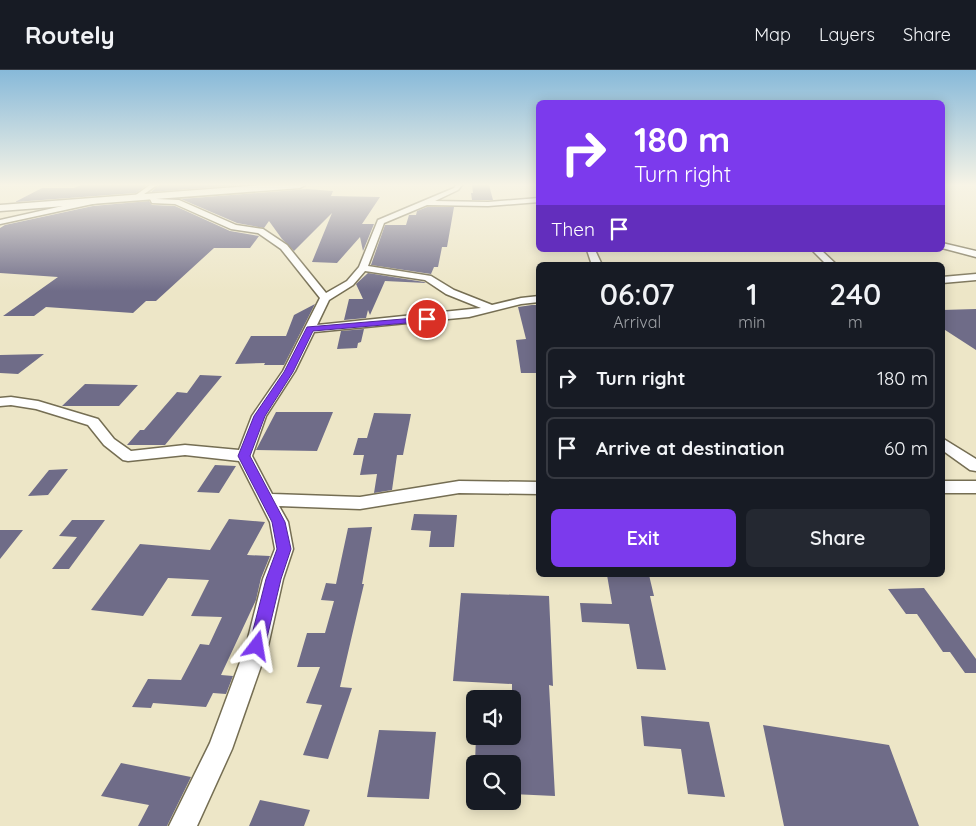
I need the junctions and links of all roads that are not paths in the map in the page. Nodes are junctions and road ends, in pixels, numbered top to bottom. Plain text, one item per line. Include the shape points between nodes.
1 (218, 220) edge
2 (385, 220) edge
3 (945, 246) edge
4 (818, 252) edge
5 (976, 254) edge
6 (829, 262) edge
7 (363, 268) junction
8 (976, 277) edge
9 (945, 280) edge
10 (325, 298) junction
11 (536, 299) edge
12 (494, 309) junction
13 (310, 329) junction
14 (0, 402) edge
15 (945, 445) edge
16 (244, 456) junction
17 (976, 466) edge
18 (945, 487) edge
19 (976, 487) edge
20 (536, 488) edge
21 (269, 500) junction
22 (183, 826) edge

1 - 10 street via 234,227 260,231 284,247
2 - 7 street via 381,222
3 - 5 street
4 - 6 street
7 - 10 street via 350,283
7 - 12 street via 428,278 450,292
8 - 9 street
10 - 13 street
11 - 12 street
12 - 13 street via 427,319
13 - 16 street via 289,372 259,416
14 - 16 street via 38,405 93,422 109,442 128,456 185,450
15 - 17 street
16 - 21 street
18 - 19 street
20 - 21 street via 459,487 360,503
21 - 22 street via 279,522 284,549 273,579 257,646 227,731

